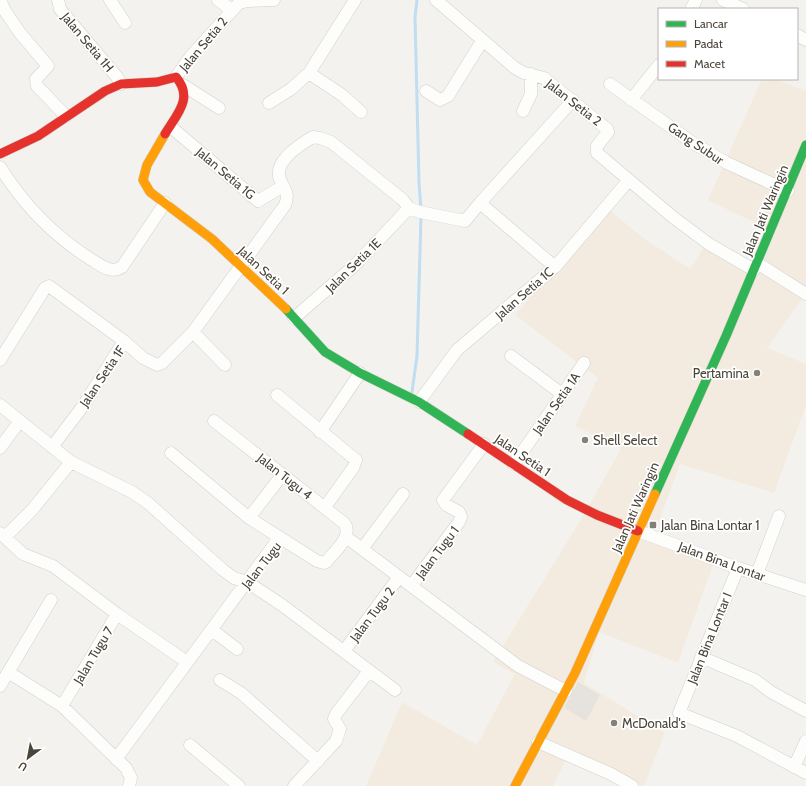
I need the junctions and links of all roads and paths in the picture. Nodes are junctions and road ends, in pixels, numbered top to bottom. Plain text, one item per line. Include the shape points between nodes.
1 (0, 0) edge
2 (58, 0) edge
3 (110, 0) edge
4 (218, 0) edge
5 (274, 0) edge
6 (355, 0) edge
7 (436, 0) edge
8 (723, 0) edge
9 (741, 8) edge
10 (232, 10) junction
11 (3, 13) edge
12 (125, 24) dead end
13 (482, 41) junction
14 (658, 67) edge
15 (309, 73) junction
16 (531, 74) junction
17 (180, 81) junction
18 (121, 84) junction
19 (610, 84) dead end
20 (426, 91) dead end
21 (573, 100) junction
22 (631, 100) junction
23 (269, 103) dead end
24 (219, 108) dead end
25 (523, 111) dead end
26 (361, 112) dead end
27 (66, 116) junction
28 (171, 127) junction
29 (805, 152) edge
30 (0, 154) edge
31 (0, 167) edge
32 (628, 181) junction
33 (284, 186) junction
34 (788, 191) junction
35 (165, 203) junction
36 (480, 203) junction
37 (409, 208) junction
38 (240, 265) junction
39 (556, 267) junction
40 (756, 267) junction
41 (806, 294) edge
42 (294, 318) junction
43 (193, 332) junction
44 (124, 341) junction
45 (511, 356) dead end
46 (0, 359) edge
47 (584, 363) dead end
48 (225, 365) dead end
49 (360, 373) junction
50 (562, 394) junction
51 (277, 395) dead end
52 (419, 402) junction
53 (0, 405) edge
54 (214, 421) dead end
55 (19, 422) junction
56 (320, 432) junction
57 (484, 444) junction
58 (52, 447) junction
59 (0, 448) edge
60 (171, 453) dead end
61 (71, 462) junction
62 (514, 464) junction
63 (282, 475) junction
64 (403, 494) dead end
65 (325, 507) junction
66 (779, 516) dead end
67 (249, 518) junction
68 (638, 531) junction
69 (2, 535) edge
70 (346, 537) junction
71 (279, 538) junction
72 (362, 549) junction
73 (738, 568) junction
74 (757, 574) junction
75 (400, 577) junction
76 (247, 582) junction
77 (412, 585) junction
78 (806, 590) edge
79 (51, 600) dead end
80 (117, 614) junction
81 (212, 630) junction
82 (237, 649) dead end
83 (344, 651) junction
84 (702, 657) junction
85 (187, 662) junction
86 (369, 671) junction
87 (8, 672) junction
88 (220, 680) dead end
89 (0, 686) edge
90 (395, 690) dead end
91 (566, 692) junction
92 (62, 706) junction
93 (806, 711) edge
94 (806, 741) edge
95 (538, 742) junction
96 (190, 745) dead end
97 (116, 759) junction
98 (318, 761) junction
99 (794, 767) junction
100 (806, 773) edge
101 (629, 785) edge
102 (129, 786) edge
103 (239, 786) edge
104 (294, 786) edge
105 (515, 786) edge

1 - 11 street
2 - 18 street, Jalan Setia 1H via 60,9
3 - 12 street
4 - 10 street
5 - 10 street, Jalan Setia 2 via 248,0 239,3
6 - 15 street
7 - 13 street, Jalan Setia 2
8 - 9 street
10 - 17 street, Jalan Setia 2 via 191,56
11 - 27 street via 48,66 36,79 37,86
13 - 16 street, Jalan Setia 2 via 520,71
13 - 20 street via 448,96 440,100
14 - 22 street
15 - 23 street via 291,90
15 - 26 street via 342,95
16 - 21 street, Jalan Setia 2 via 544,78
16 - 25 street via 531,94
17 - 18 street
17 - 24 street
17 - 28 street, Jalan Setia 1 via 185,100
18 - 27 street
19 - 22 street, Gang Subur
21 - 32 street, Jalan Setia 2 via 608,130 596,150
21 - 36 street
22 - 34 street, Gang Subur via 727,164
27 - 30 street via 38,136
28 - 33 street, Jalan Setia 1G via 258,201
28 - 35 street, Jalan Setia 1 via 147,165 143,180 150,192
29 - 34 street, Jalan Jati Waringin
31 - 35 street via 12,186 54,232 110,270 117,271 122,267
32 - 39 street, Jalan Setia 1C
32 - 40 street, Jalan Setia 2 via 709,244
33 - 37 street via 278,170 283,160 313,137 320,138 331,142 403,200
33 - 38 street via 288,198 285,205
34 - 40 street, Jalan Jati Waringin
35 - 38 street, Jalan Setia 1 via 212,239
36 - 37 street via 465,221
36 - 39 street
37 - 42 street, Jalan Setia 1E via 355,265
38 - 42 street, Jalan Setia 1
38 - 43 street, Jalan Setia 1F
39 - 52 street, Jalan Setia 1C via 457,350
40 - 41 street, Jalan Setia 2
40 - 68 street, Jalan Jati Waringin
42 - 49 street, Jalan Setia 1 via 325,352
43 - 44 street, Jalan Setia 1F via 168,359 156,365 143,358
43 - 48 street
44 - 46 street via 49,286 45,288
44 - 58 street, Jalan Setia 1F via 83,406
45 - 50 street
47 - 50 street, Jalan Setia 1A
49 - 52 street, Jalan Setia 1
49 - 56 street
50 - 62 street, Jalan Setia 1A
51 - 56 street
52 - 57 street, Jalan Setia 1
53 - 55 street
54 - 63 street, Jalan Tugu 4
55 - 58 street
55 - 59 street
56 - 65 street via 356,460
57 - 62 street, Jalan Setia 1
57 - 77 street, Jalan Tugu 1 via 443,500 446,505 459,512 459,522
58 - 61 street
60 - 67 street
61 - 69 street via 32,510
61 - 76 street via 132,492 148,503 223,570 234,578
62 - 68 street, Jalan Setia 1 via 581,508
63 - 65 street, Jalan Tugu 4
63 - 67 street
64 - 72 street
65 - 70 street, Jalan Tugu 4 via 346,526
66 - 74 street
67 - 71 street
68 - 73 street, Jalan Bina Lontar
68 - 91 street, Jalan Jati Waringin
69 - 80 street via 23,554 53,566
70 - 71 street, Jalan Tugu via 324,563
70 - 72 street
71 - 76 street, Jalan Tugu
72 - 75 street
73 - 74 street, Jalan Bina Lontar
73 - 84 street, Jalan Bina Lontar I
74 - 78 street, Jalan Bina Lontar
75 - 77 street
75 - 83 street, Jalan Tugu 2
76 - 81 street, Jalan Tugu
76 - 83 street
77 - 91 street via 518,666
79 - 87 street
80 - 85 street, Jalan Tugu 7
80 - 92 street, Jalan Tugu 7
81 - 82 street
81 - 85 street, Jalan Tugu
83 - 86 street
84 - 93 street via 755,680
84 - 99 street, Jalan Bina Lontar I via 679,713 737,736
85 - 97 street, Jalan Tugu
86 - 90 street
86 - 98 street via 336,714 334,719 340,729 338,737
87 - 89 street
87 - 92 street
88 - 98 street via 241,694
91 - 95 street, Jalan Jati Waringin
92 - 97 street
94 - 99 street
95 - 101 street via 611,774
95 - 105 street, Jalan Jati Waringin
96 - 103 street
97 - 102 street via 130,773
98 - 104 street
99 - 100 street

